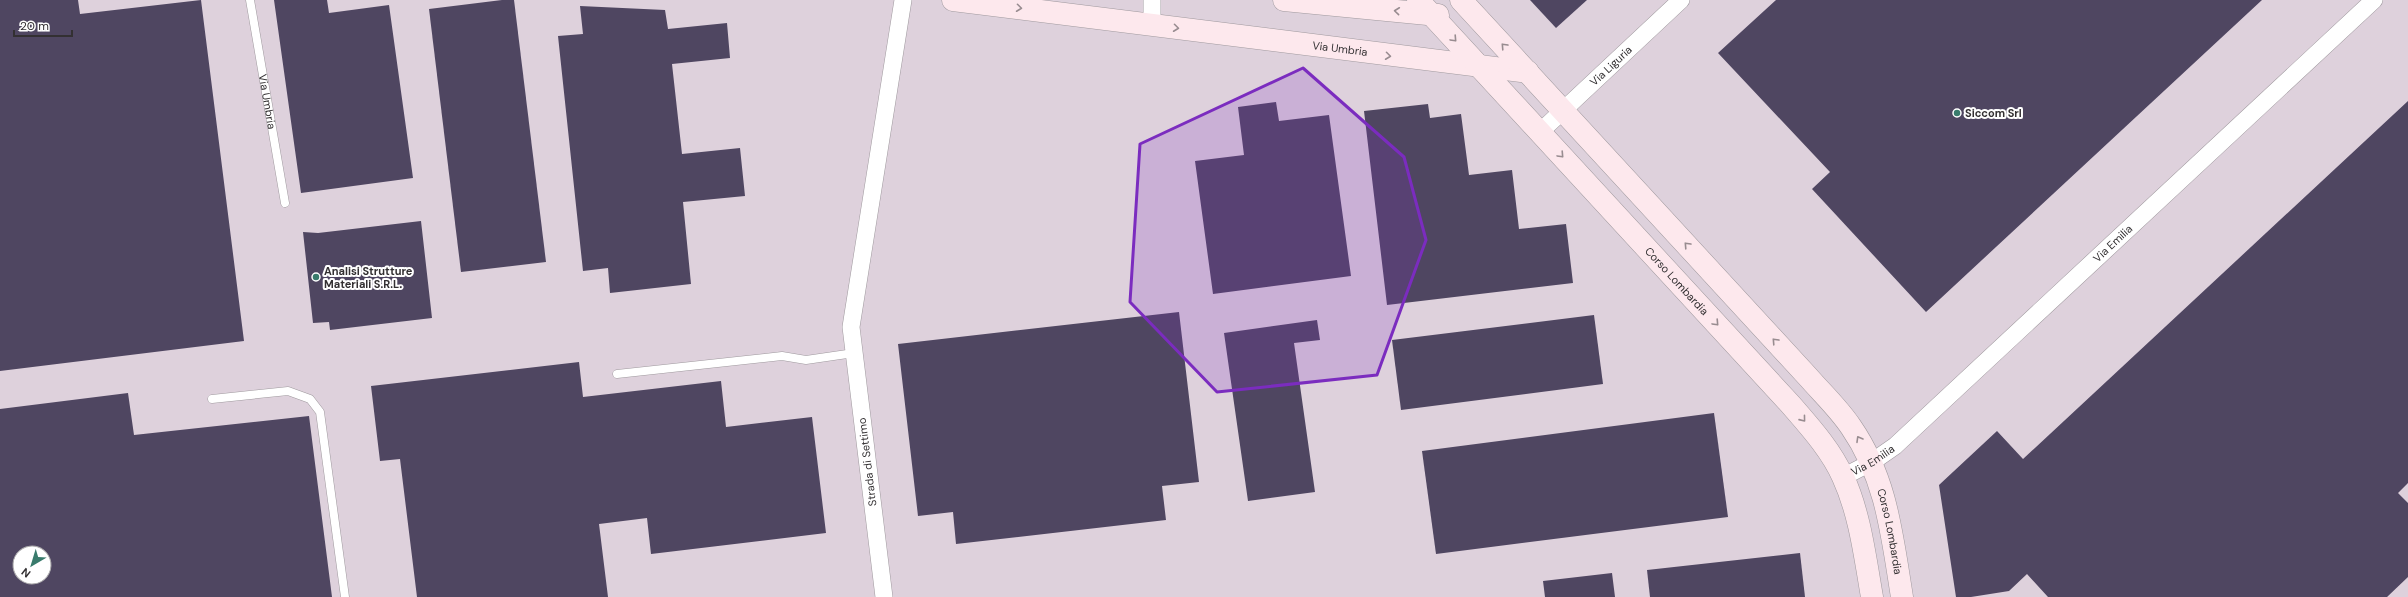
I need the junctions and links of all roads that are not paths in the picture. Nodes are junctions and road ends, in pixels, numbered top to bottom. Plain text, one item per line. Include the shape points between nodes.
1 (250, 0) edge
2 (903, 0) edge
3 (953, 0) edge
4 (1152, 0) edge
5 (1284, 0) edge
6 (1461, 0) edge
7 (1681, 0) edge
8 (2374, 0) edge
9 (1321, 2) edge
10 (1425, 8) edge
11 (1477, 18) junction
12 (1152, 25) junction
13 (1480, 67) junction
14 (1528, 72) junction
15 (1563, 111) junction
16 (1540, 132) junction
17 (286, 203) dead end
18 (1717, 278) junction
19 (1694, 300) junction
20 (854, 354) junction
21 (617, 374) dead end
22 (212, 399) dead end
23 (1872, 462) junction
24 (1843, 477) junction
25 (344, 597) edge
26 (884, 597) edge
27 (1872, 597) edge
28 (1902, 597) edge

1 - 17 lane, Via Umbria
2 - 20 street, Strada di Settimo via 851,327
3 -> 12 street, Via Umbria
4 - 12 street
5 - 9 street
6 - 11 street, Corso Lombardia
7 - 15 street, Via Liguria
8 - 23 street, Via Emilia via 1895,446
10 -> 9 street
10 - 11 street
10 -> 13 street, Corso Lombardia
14 -> 11 street, Corso Lombardia
12 -> 13 street, Via Umbria
13 - 14 street, Via Umbria
13 - 16 street, Corso Lombardia
14 - 15 street, Corso Lombardia
15 - 16 street, Via Liguria
18 -> 15 street, Corso Lombardia
16 -> 19 street, Corso Lombardia
18 - 19 street
23 -> 18 street, Corso Lombardia via 1851,426
19 -> 24 street, Corso Lombardia via 1791,405 1824,445
20 - 21 lane via 806,360 782,356
20 - 26 street, Strada di Settimo
22 - 25 lane via 288,391 310,398 320,412
23 - 24 street, Via Emilia
23 - 28 street, Corso Lombardia via 1890,521
24 - 27 street, Corso Lombardia via 1861,532

